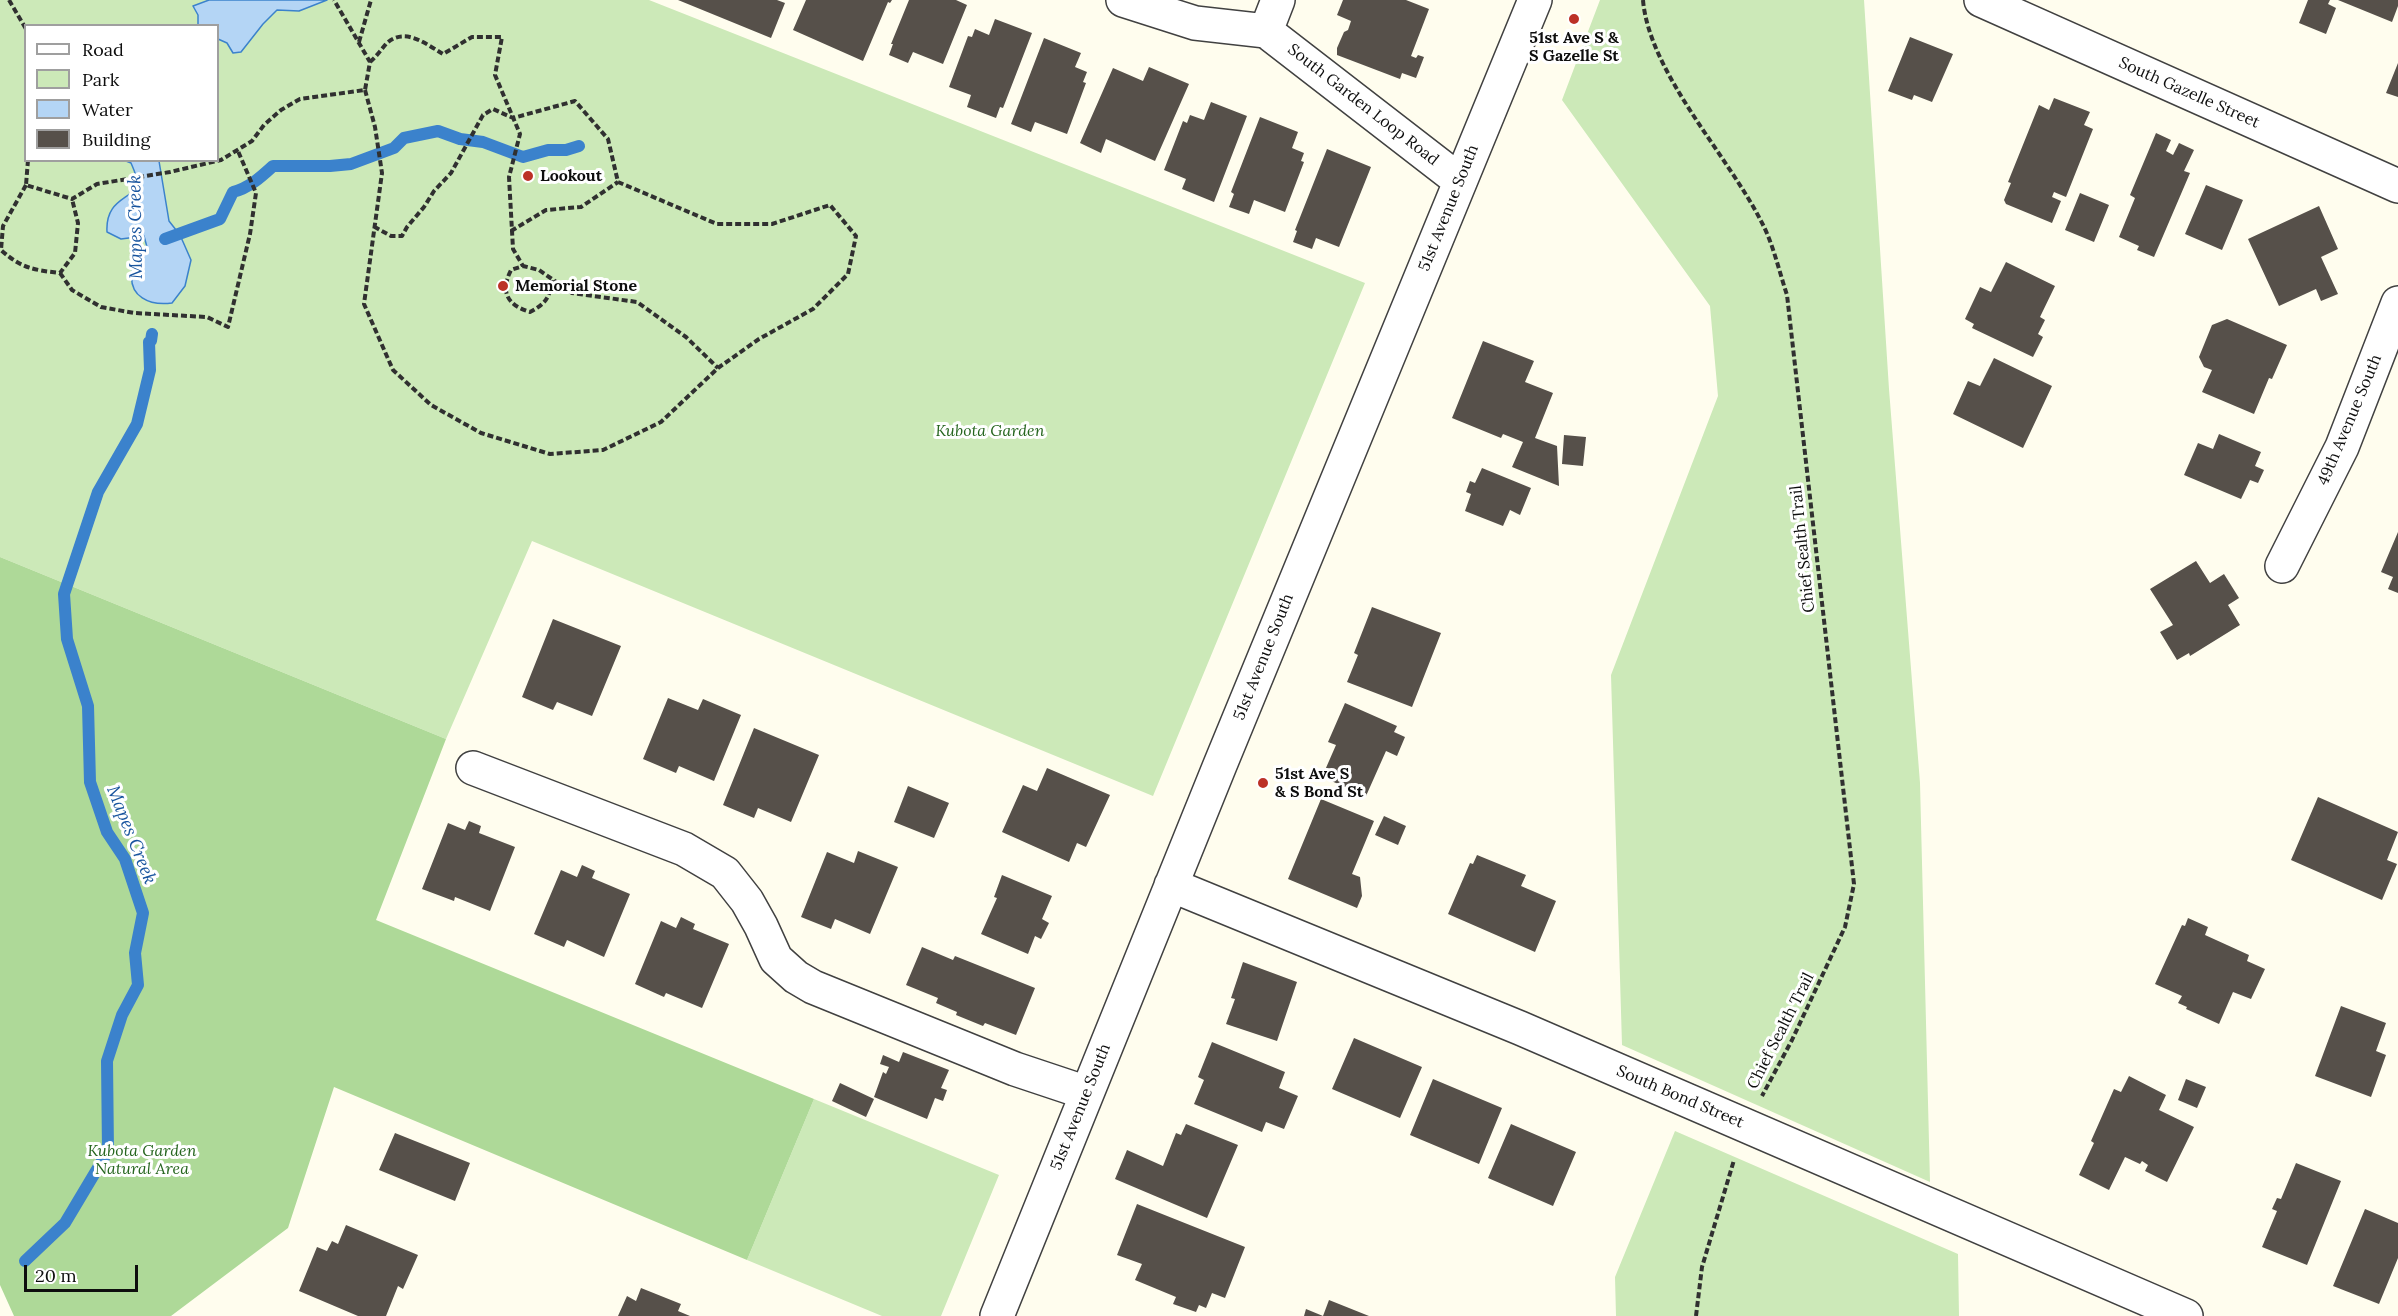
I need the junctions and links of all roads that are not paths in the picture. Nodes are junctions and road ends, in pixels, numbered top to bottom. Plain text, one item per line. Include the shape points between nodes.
1 (1123, 0) edge
2 (1278, 0) edge
3 (1535, 0) edge
4 (1981, 0) edge
5 (1266, 31) junction
6 (1460, 181) junction
7 (2398, 186) edge
8 (2398, 303) edge
9 (2282, 566) dead end
10 (472, 768) dead end
11 (1171, 885) junction
12 (1087, 1094) junction
13 (997, 1316) edge
14 (2186, 1316) edge

1 - 5 street via 1195,23
2 - 5 street
3 - 6 street, 51st Avenue South
4 - 7 street, South Gazelle Street
5 - 6 street, South Garden Loop Road
6 - 11 street, 51st Avenue South
8 - 9 street, 49th Avenue South via 2342,447
10 - 12 street via 684,849 724,873 747,901 776,959 813,987
11 - 12 street, 51st Avenue South
11 - 14 street, South Bond Street via 1520,1028
12 - 13 street, 51st Avenue South

